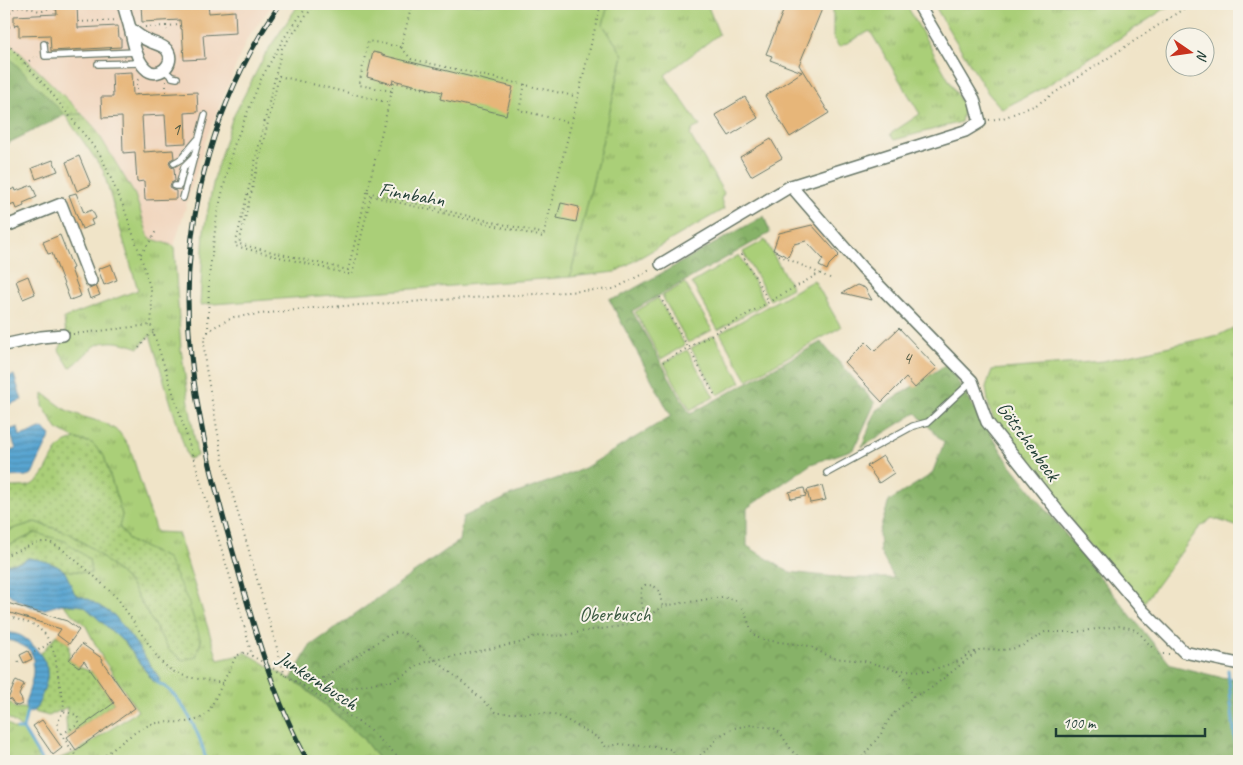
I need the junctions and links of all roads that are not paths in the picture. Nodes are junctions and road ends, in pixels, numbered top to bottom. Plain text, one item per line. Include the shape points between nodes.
1 (123, 4) edge
2 (918, 4) edge
3 (129, 24) junction
4 (44, 44) dead end
5 (142, 62) junction
6 (98, 64) dead end
7 (164, 70) junction
8 (177, 78) dead end
9 (205, 115) dead end
10 (200, 136) junction
11 (194, 157) junction
12 (174, 163) dead end
13 (175, 186) dead end
14 (791, 186) junction
15 (183, 198) dead end
16 (4, 227) edge
17 (661, 264) road end
18 (91, 281) dead end
19 (64, 335) road end
20 (4, 345) edge
21 (972, 381) junction
22 (828, 473) dead end
23 (1239, 664) edge

1 - 3 street
2 - 14 street via 974,99 980,122 965,131
3 - 5 street
3 - 7 street via 137,35 166,49 170,57
4 - 5 lane via 45,56
5 - 6 lane
5 - 7 street via 156,73
7 - 8 lane
9 - 10 lane
10 - 11 lane
10 - 12 lane
11 - 13 lane via 184,167 179,186
11 - 15 lane
14 - 17 street
14 - 21 street, Götschenbeck via 862,268
16 - 18 street via 61,204
19 - 20 street
21 - 22 lane via 928,422 913,426
21 - 23 street, Götschenbeck via 987,422 1061,516 1144,612 1184,652

